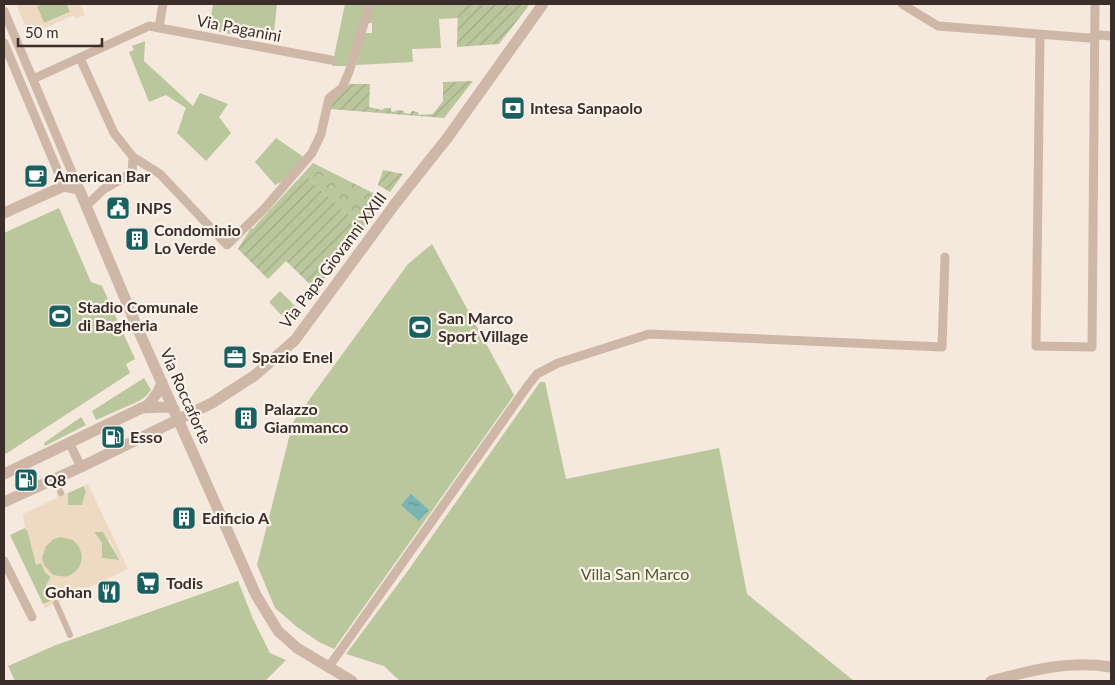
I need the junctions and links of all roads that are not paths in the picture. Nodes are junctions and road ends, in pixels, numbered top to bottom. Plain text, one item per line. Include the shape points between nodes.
1 (163, 4) edge
2 (370, 4) edge
3 (543, 4) edge
4 (902, 4) edge
5 (1095, 4) edge
6 (5, 17) edge
7 (159, 27) junction
8 (1040, 35) junction
9 (1111, 36) edge
10 (1096, 37) junction
11 (4, 43) edge
12 (80, 58) junction
13 (331, 60) dead end
14 (31, 76) junction
15 (18, 77) junction
16 (133, 157) junction
17 (64, 186) junction
18 (79, 189) junction
19 (86, 206) junction
20 (4, 213) edge
21 (945, 257) dead end
22 (162, 382) junction
23 (140, 408) junction
24 (177, 414) junction
25 (69, 442) junction
26 (81, 467) junction
27 (4, 474) edge
28 (55, 479) junction
29 (60, 493) dead end
30 (4, 502) edge
31 (4, 561) edge
32 (56, 603) dead end
33 (32, 617) dead end
34 (70, 635) dead end
35 (328, 668) junction
36 (1111, 668) edge
37 (352, 681) edge
38 (991, 681) edge

1 - 7 street
2 - 16 street via 350,72 342,88 329,98 321,134 312,153 265,208 227,245 160,174
3 - 24 street, Via Papa Giovanni XXIII via 448,137 295,340 254,376 212,403
4 - 8 street via 938,26
5 - 10 street
6 - 14 street, Via Roccaforte
7 - 12 street, Via Paganini via 149,26
7 - 13 street, Via Paganini
8 - 10 street
8 - 10 street via 1036,346 1092,347
9 - 10 street
11 - 15 street
12 - 14 street, Via Paganini
12 - 16 street via 114,133
14 - 15 street, Via Paganini
14 - 18 street, Via Roccaforte
15 - 17 street
16 - 19 street via 132,172 104,189
17 - 18 street
17 - 20 street
18 - 19 street, Via Roccaforte
19 - 22 street, Via Roccaforte
21 - 35 street via 942,347 650,334 544,369 529,384
22 - 23 street via 154,398
22 - 24 street, Via Roccaforte
23 - 24 street via 166,407
23 - 25 street
24 - 26 street, Via Papa Giovanni XXIII
24 - 35 street, Via Roccaforte via 256,595 278,631
25 - 26 street
25 - 27 street
26 - 28 street, Via Papa Giovanni XXIII
28 - 29 street
28 - 30 street, Via Papa Giovanni XXIII
31 - 33 street
32 - 34 street
35 - 37 street, Via Roccaforte
36 - 38 street via 1096,665 1040,668

